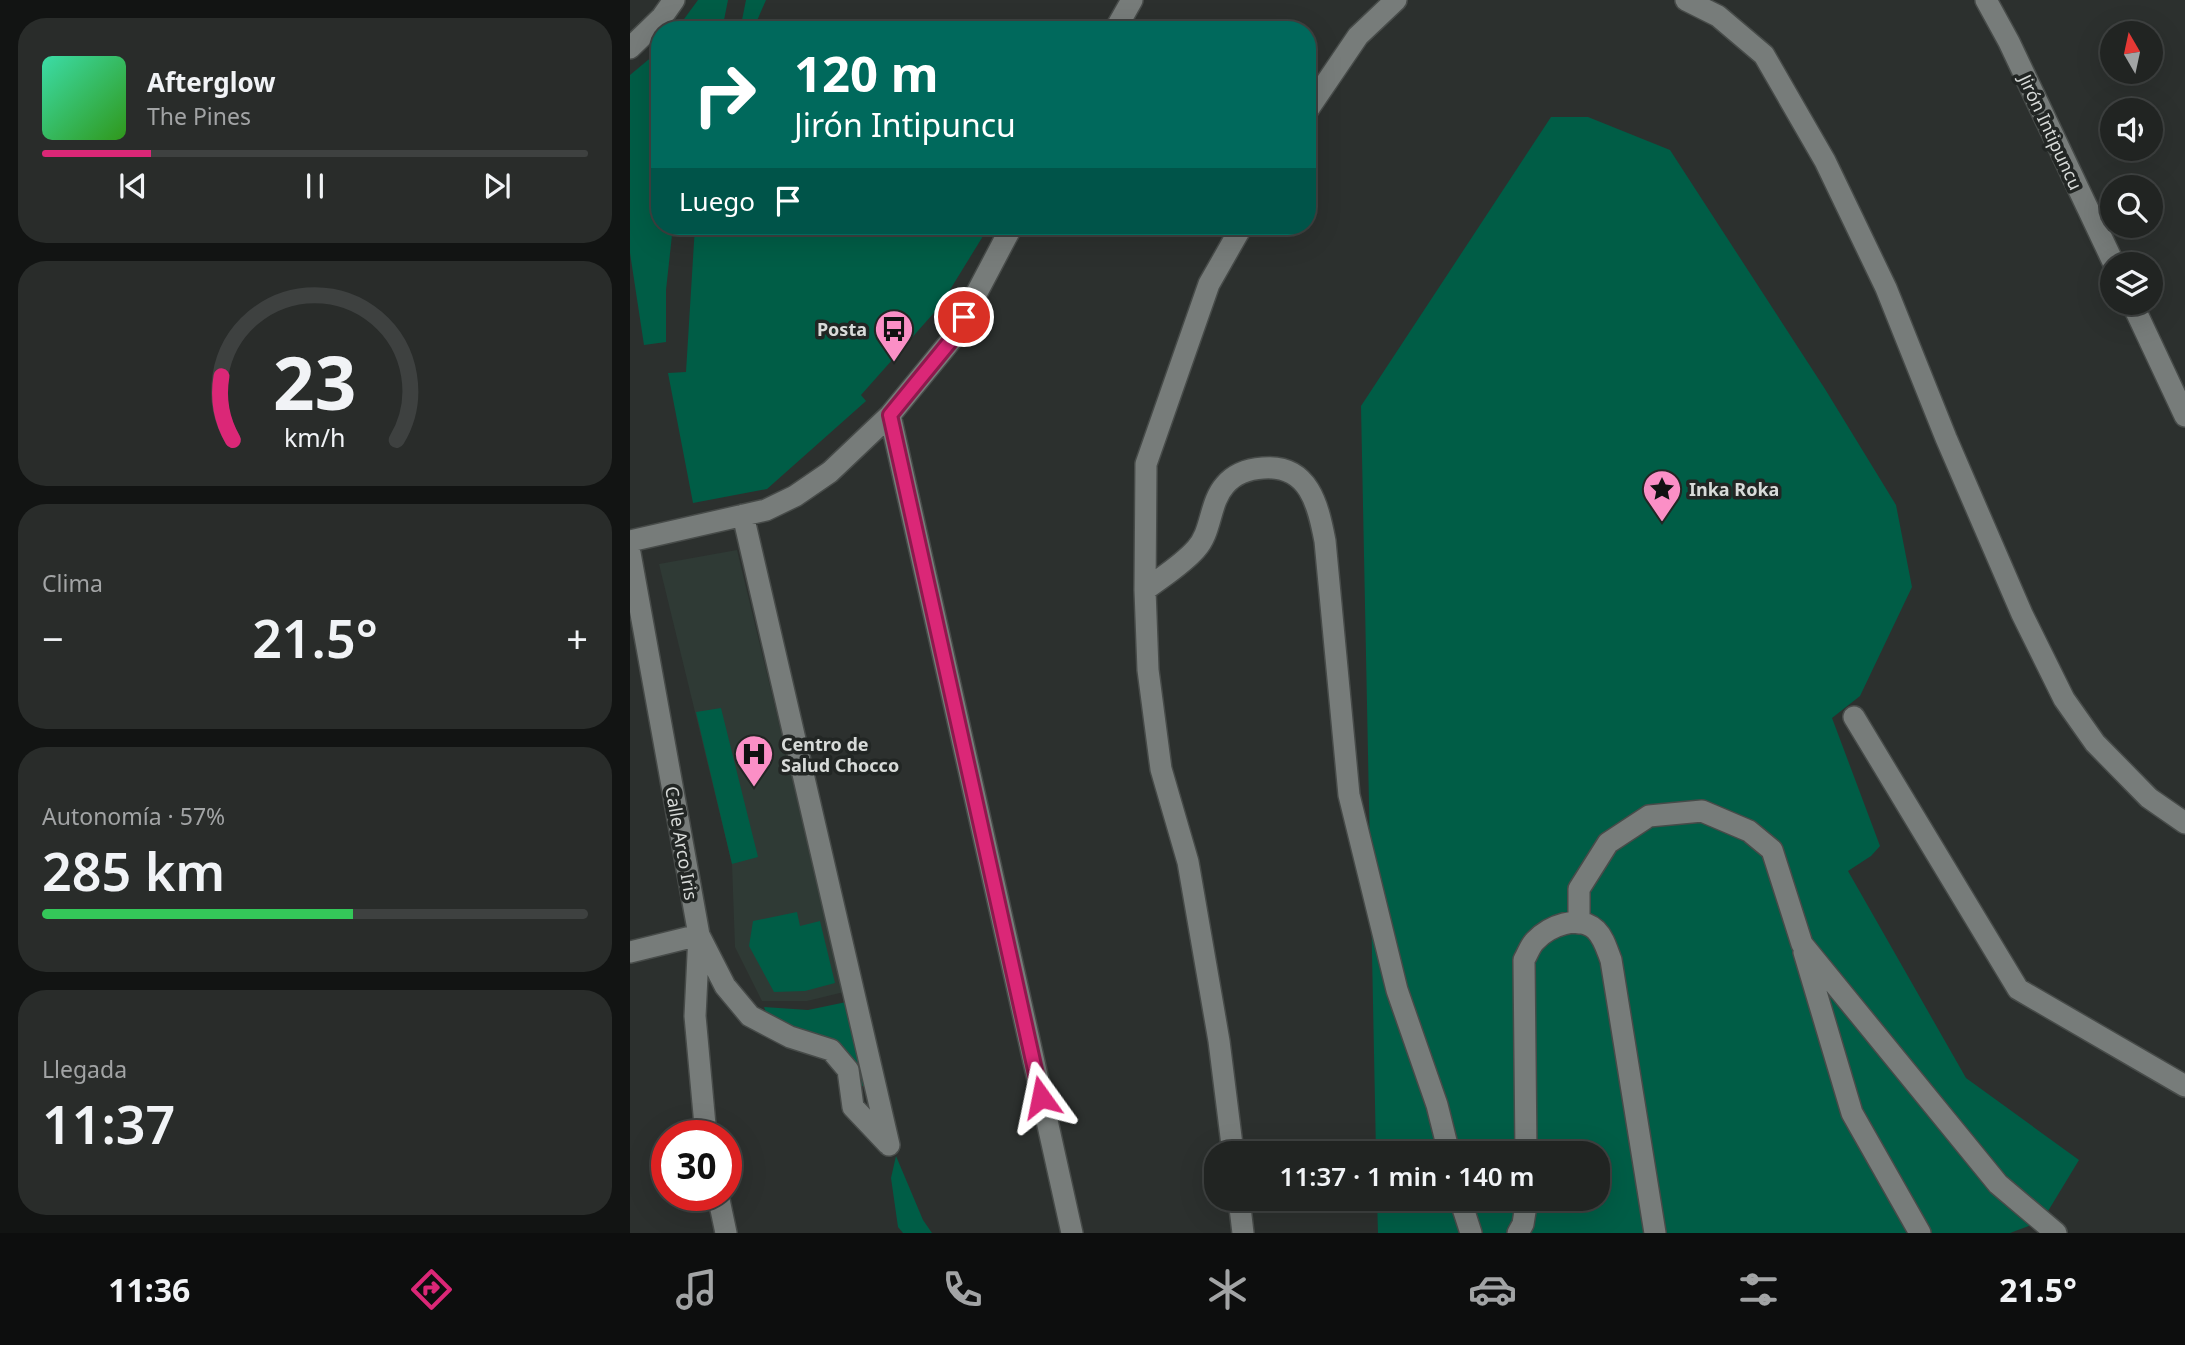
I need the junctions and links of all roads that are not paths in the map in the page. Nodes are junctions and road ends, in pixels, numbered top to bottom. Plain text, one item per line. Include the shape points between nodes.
1 (674, 0) edge
2 (1132, 0) edge
3 (1396, 0) edge
4 (1686, 0) edge
5 (1986, 0) edge
6 (658, 21) edge
7 (1120, 21) edge
8 (651, 28) edge
9 (630, 48) edge
10 (1316, 98) edge
11 (1007, 235) edge
12 (1237, 235) edge
13 (2108, 252) edge
14 (2138, 315) edge
15 (890, 415) junction
16 (2185, 416) edge
17 (743, 515) junction
18 (630, 541) edge
19 (630, 553) edge
20 (1145, 590) junction
21 (1854, 717) dead end
22 (2185, 822) edge
23 (1579, 923) junction
24 (699, 935) junction
25 (1802, 944) junction
26 (630, 952) edge
27 (2185, 1086) edge
28 (705, 1120) edge
29 (1232, 1141) edge
30 (1446, 1141) edge
31 (1526, 1141) edge
32 (721, 1211) edge
33 (1240, 1211) edge
34 (1463, 1211) edge
35 (1526, 1211) edge
36 (726, 1233) edge
37 (1072, 1233) edge
38 (1243, 1233) edge
39 (1471, 1233) edge
40 (1518, 1233) edge
41 (1655, 1233) edge
42 (1920, 1233) edge
43 (2056, 1233) edge

1 - 6 street
2 - 7 street
3 - 10 street via 1357,36
4 - 22 street via 1718,16 1764,55 1825,161 1886,288 2016,602 2064,699 2095,743 2149,798
5 - 13 street, Jirón Intipuncu
8 - 9 street
11 - 15 street via 953,338
12 - 20 street via 1209,284 1146,464
14 - 16 street
15 - 17 street via 807,488 766,510
15 - 37 street
17 - 18 street
17 - 24 street via 889,1145 853,1107 848,1070 831,1050 790,1037 750,1016 725,986
19 - 24 street, Calle Arco Iris
20 - 29 street via 1148,670 1161,769 1188,862
20 - 30 street via 1196,550 1224,486 1245,470 1273,467 1295,473 1311,492 1325,541 1349,795 1397,990
21 - 27 street via 2018,989
23 - 25 street via 1579,890 1608,843 1650,816 1702,811 1749,831 1772,850
23 - 31 street via 1546,930 1524,960
23 - 41 street via 1595,929 1611,960
24 - 26 street
24 - 28 street, Calle Arco Iris via 695,1016
25 - 42 street via 1852,1113
25 - 43 street via 1997,1184
32 - 36 street
33 - 38 street
34 - 39 street
35 - 40 street

